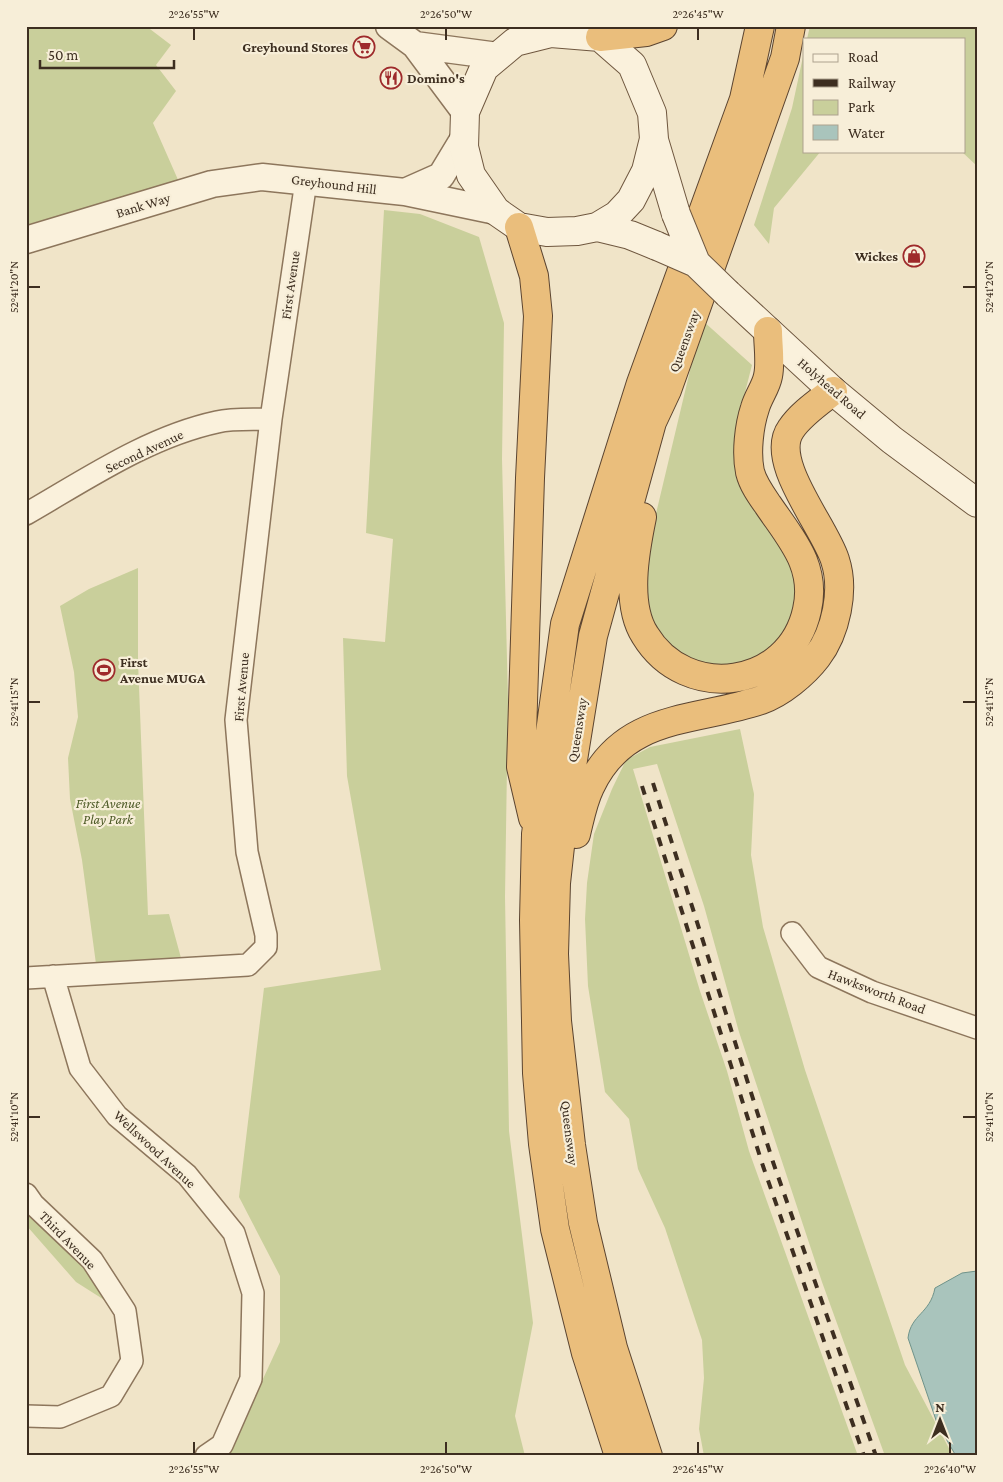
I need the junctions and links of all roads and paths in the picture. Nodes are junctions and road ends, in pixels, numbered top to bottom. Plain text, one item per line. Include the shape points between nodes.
1 (389, 26) edge
2 (663, 26) edge
3 (760, 26) edge
4 (791, 26) edge
5 (595, 32) edge
6 (415, 45) junction
7 (508, 45) edge
8 (464, 125) junction
9 (654, 139) junction
10 (262, 177) joint
11 (306, 181) junction
12 (405, 192) junction
13 (507, 219) junction
14 (597, 227) junction
15 (26, 240) edge
16 (696, 263) junction
17 (768, 331) junction
18 (667, 390) junction
19 (833, 391) junction
20 (271, 419) junction
21 (977, 503) edge
22 (26, 514) edge
23 (536, 834) junction
24 (792, 934) dead end
25 (54, 976) junction
26 (26, 978) edge
27 (557, 1021) junction
28 (977, 1028) edge
29 (26, 1194) edge
30 (26, 1416) edge
31 (206, 1456) edge
32 (619, 1456) edge
33 (648, 1456) edge

1 - 6 street
2 - 5 highway via 646,32
3 - 23 highway, Queensway via 744,99 641,383 565,624
4 - 18 highway, Queensway via 785,58
5 - 7 main road via 551,33
5 - 9 main road via 632,66 652,113
6 - 7 street
6 - 8 street
7 - 8 main road via 484,68
8 - 12 street via 441,176
8 - 13 main road via 471,175
9 - 14 main road via 646,172 631,200 617,215
9 - 16 main road, Holyhead Road, bridge via 676,214
10 - 11 street, Greyhound Hill
10 - 15 street, Bank Way via 212,184
11 - 12 street, Greyhound Hill
11 - 20 street, First Avenue
12 - 13 street, Greyhound Hill
13 - 14 main road via 547,232 578,232
13 - 23 highway via 534,276 538,316 521,767
14 - 16 main road, Holyhead Road, bridge via 630,235
16 - 17 main road, Holyhead Road, bridge
17 - 18 highway via 768,377 754,409 748,449 750,472 756,488 801,553 810,590 802,630 788,651 756,672 733,680 697,676 670,664 644,635 636,608 633,584 637,542
17 - 19 main road, Holyhead Road
18 - 27 highway, Queensway via 652,422 592,636 556,883 554,954
19 - 21 main road, Holyhead Road
19 - 27 highway via 790,429 786,443 792,478 829,544 839,575 834,620 827,639 817,657 781,690 761,700 666,722 646,730 614,751 599,770 590,787 573,847 566,984
20 - 22 street, Second Avenue via 219,421 190,430 130,454
20 - 25 street, First Avenue via 236,720 247,852 266,935 266,948 248,965
23 - 32 highway, Queensway via 537,1073 543,1144 555,1229 586,1353
24 - 28 street, Hawksworth Road via 818,968 872,992
25 - 26 street, First Avenue
25 - 31 street, Wellswood Avenue via 80,1068 117,1116 187,1175 234,1233 253,1293 251,1379 222,1445
27 - 33 highway, Queensway via 570,1145 584,1223 613,1348
29 - 30 street, Third Avenue via 92,1260 125,1310 132,1361 111,1396 60,1418

